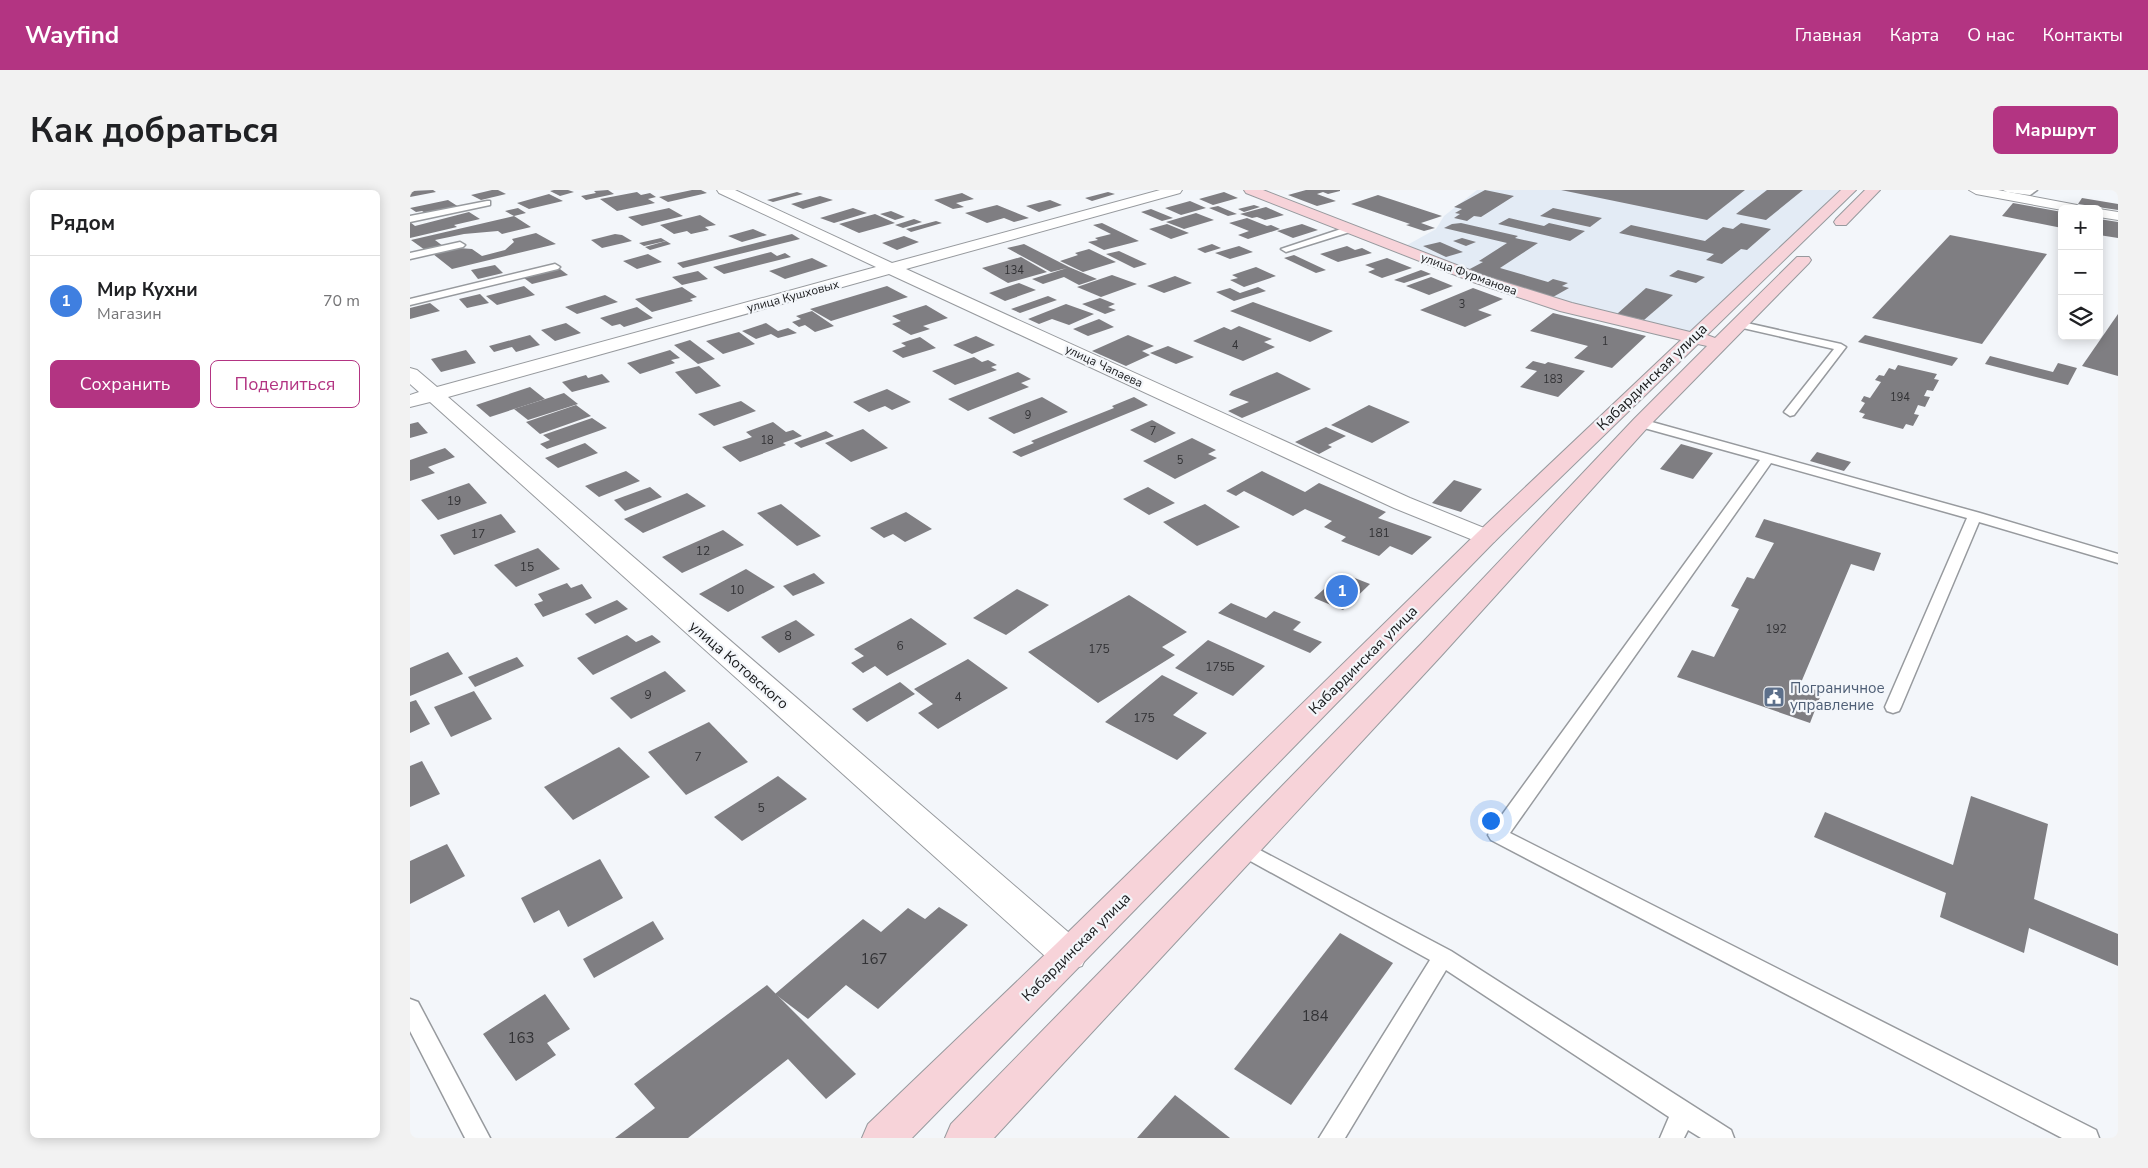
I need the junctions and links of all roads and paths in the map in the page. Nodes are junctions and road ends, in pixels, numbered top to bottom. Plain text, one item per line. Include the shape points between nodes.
1 (724, 190) edge
2 (1176, 190) edge
3 (1251, 190) edge
4 (1849, 190) edge
5 (1873, 190) edge
6 (1976, 190) edge
7 (2008, 190) edge
8 (2033, 190) edge
9 (487, 203) dead end
10 (2058, 205) edge
11 (2103, 214) edge
12 (2118, 216) edge
13 (410, 219) edge
14 (1350, 229) junction
15 (1833, 230) dead end
16 (460, 245) dead end
17 (1286, 249) dead end
18 (1812, 250) dead end
19 (410, 256) edge
20 (555, 267) dead end
21 (892, 269) junction
22 (410, 302) edge
23 (1738, 324) junction
24 (1706, 341) junction
25 (410, 374) edge
26 (421, 398) edge
27 (1790, 412) dead end
28 (1641, 423) junction
29 (1768, 458) junction
30 (1975, 516) junction
31 (1486, 536) junction
32 (2118, 559) edge
33 (1893, 707) dead end
34 (1242, 847) junction
35 (1069, 955) junction
36 (1442, 958) junction
37 (410, 1009) edge
38 (1683, 1114) junction
39 (478, 1138) edge
40 (883, 1138) edge
41 (966, 1138) edge
42 (1331, 1138) edge
43 (1672, 1138) edge
44 (1722, 1138) edge
45 (2087, 1138) edge

1 - 21 street, улица Чапаева
2 - 21 street, улица Кушховых
3 - 14 main road, улица Фурманова
4 - 24 main road, Кабардинская улица
5 - 15 main road
6 - 10 street
7 - 8 lane via 2030,193
9 - 13 lane
11 - 12 street
14 - 17 lane
14 - 24 main road, улица Фурманова via 1479,279 1575,309
16 - 19 lane
18 - 23 main road, Кабардинская улица
20 - 22 lane
21 - 26 street, улица Кушховых
21 - 31 street, улица Чапаева via 1402,503
23 - 24 main road, Кабардинская улица
23 - 27 lane via 1841,347
24 - 28 main road, Кабардинская улица
24 - 31 main road, Кабардинская улица
25 - 26 street, улица Котовского
26 - 35 street, улица Котовского
28 - 29 lane
28 - 34 main road, Кабардинская улица via 1431,650
29 - 30 lane
29 - 45 lane via 1498,835
30 - 32 lane
30 - 33 lane
31 - 35 main road, Кабардинская улица
34 - 36 lane
34 - 41 main road, Кабардинская улица
35 - 40 main road, Кабардинская улица
36 - 38 lane
36 - 42 lane
37 - 39 lane
38 - 43 lane
38 - 44 lane

